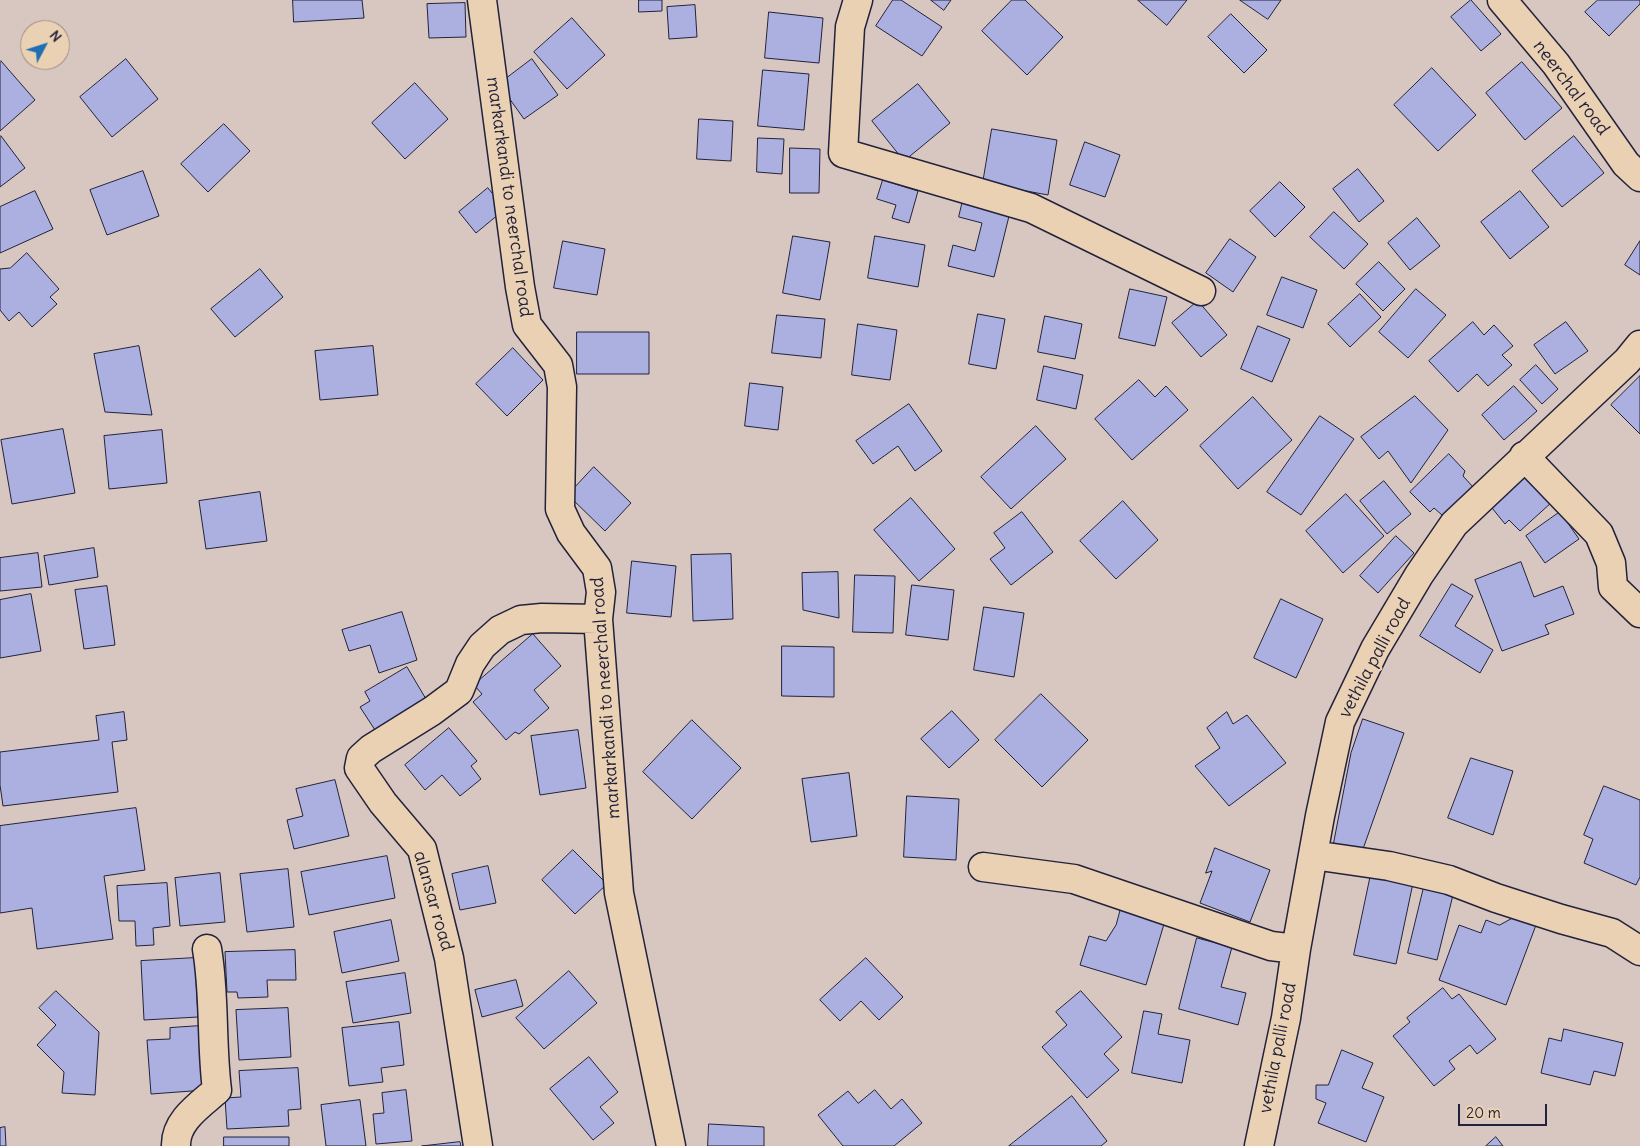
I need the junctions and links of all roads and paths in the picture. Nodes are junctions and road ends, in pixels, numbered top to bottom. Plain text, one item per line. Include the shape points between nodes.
1 (482, 0) edge
2 (858, 0) edge
3 (1502, 0) edge
4 (1640, 177) edge
5 (1201, 291) dead end
6 (1640, 345) edge
7 (1524, 456) junction
8 (1640, 613) edge
9 (598, 619) junction
10 (1313, 855) junction
11 (983, 867) dead end
12 (207, 949) dead end
13 (1296, 949) junction
14 (1640, 951) edge
15 (176, 1146) edge
16 (478, 1146) edge
17 (671, 1146) edge
18 (1260, 1146) edge

1 - 9 street, markarkandi to neerchal road via 527,325 558,365 562,387 560,509 571,534 597,568 601,592
2 - 5 street via 850,27 843,153 1031,208
3 - 4 street, neerchal road via 1556,64 1626,164
6 - 7 street, vethila palli road via 1627,361
7 - 8 street via 1599,534 1612,563 1613,587
7 - 10 street, vethila palli road via 1454,524 1375,649 1340,722
9 - 16 street, alansar road via 521,620 500,630 482,646 459,691 371,748 361,758 359,768 422,849 449,958
9 - 17 street, markarkandi to neerchal road via 619,893
10 - 13 street, vethila palli road
10 - 14 street via 1389,866 1449,880 1496,898 1612,933
11 - 13 street via 1074,879 1271,946
12 - 15 street via 217,1090 184,1122 175,1137
13 - 18 street, vethila palli road via 1286,1018

